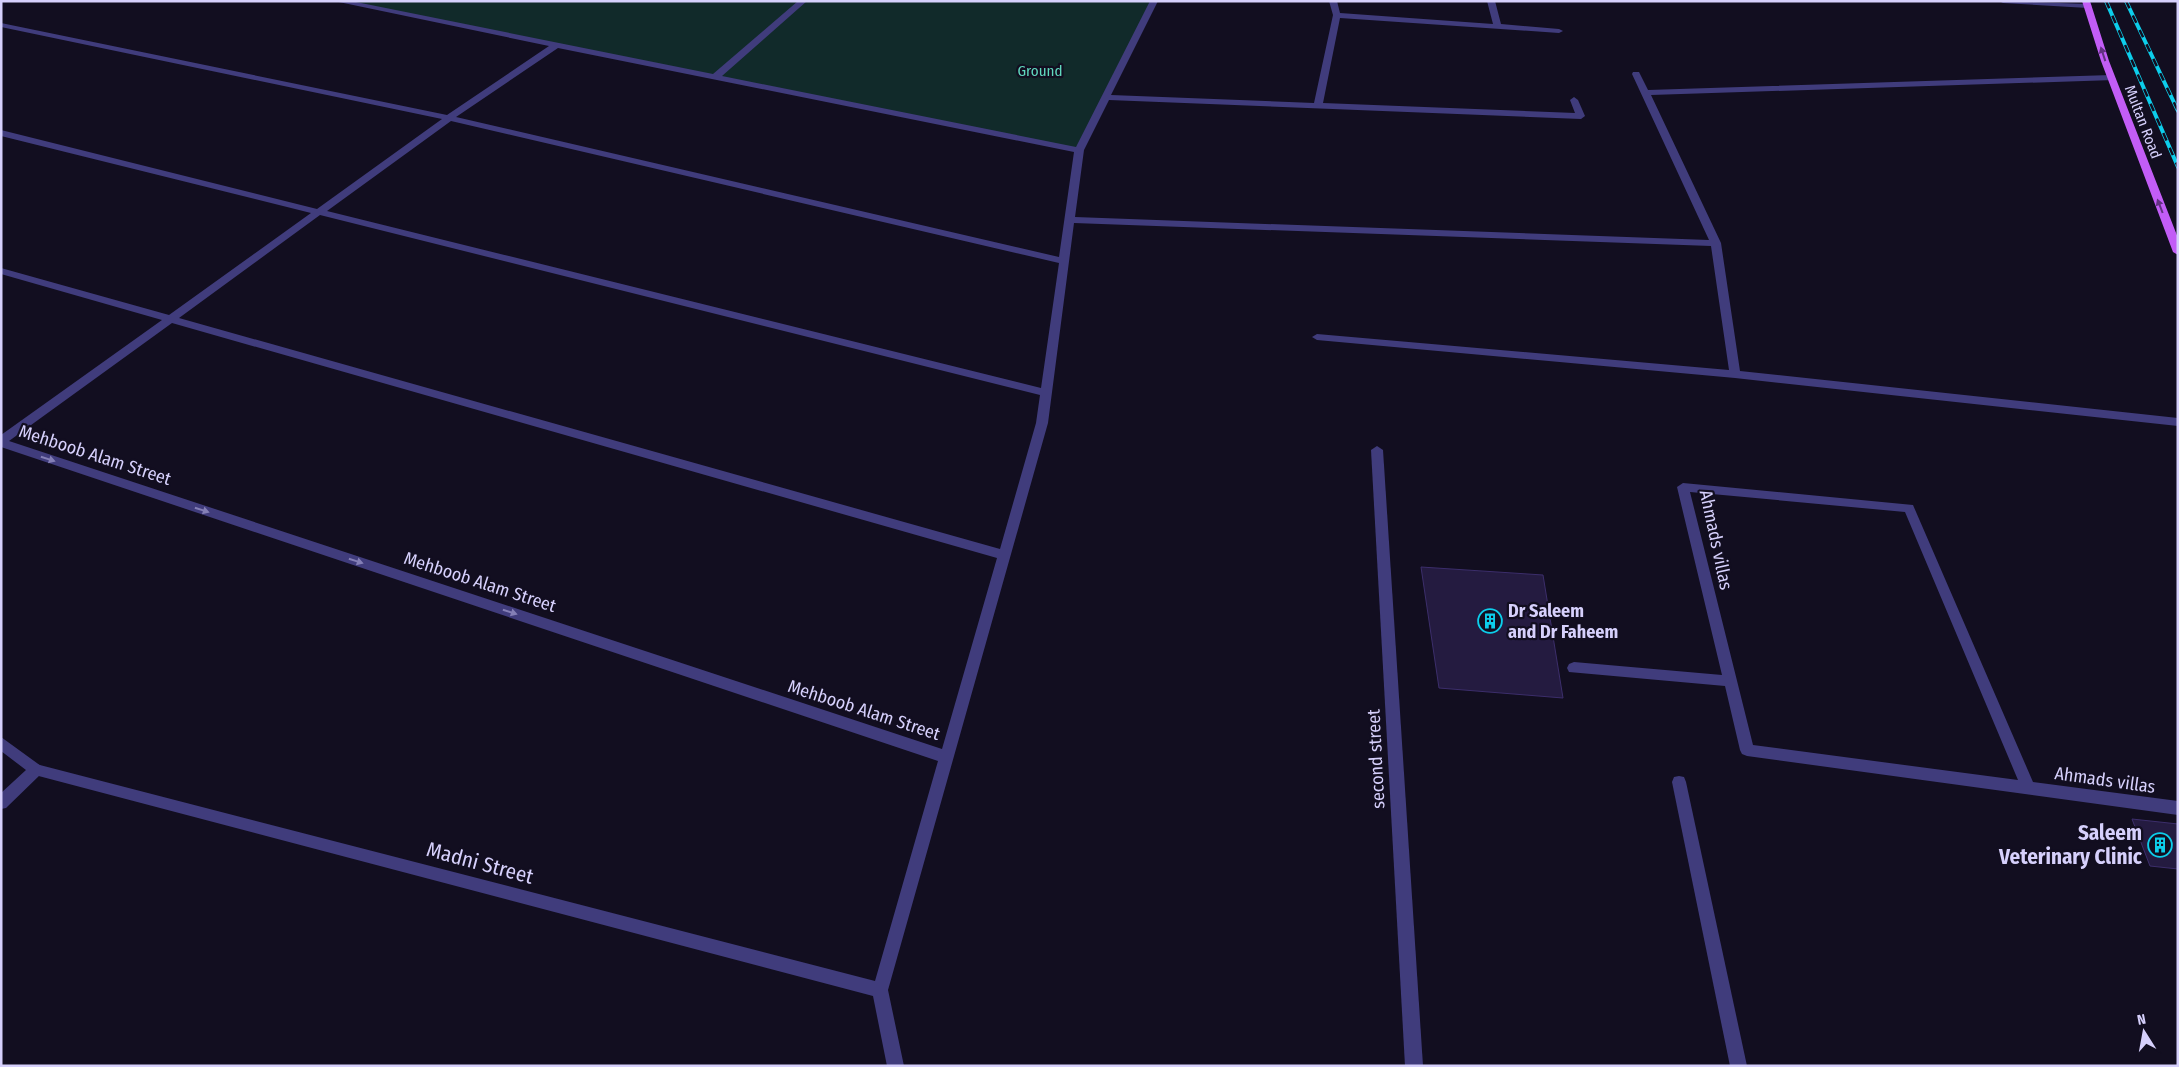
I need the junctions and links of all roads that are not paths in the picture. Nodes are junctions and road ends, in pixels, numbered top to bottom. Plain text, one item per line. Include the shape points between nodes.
1 (338, 1) edge
2 (803, 1) edge
3 (1154, 1) edge
4 (1334, 1) edge
5 (1491, 1) edge
6 (2003, 1) edge
7 (2087, 4) edge
8 (1337, 15) junction
9 (1, 25) edge
10 (1498, 27) junction
11 (1558, 31) dead end
12 (556, 45) junction
13 (1636, 74) dead end
14 (715, 77) junction
15 (2111, 78) junction
16 (1645, 93) junction
17 (1106, 97) junction
18 (1574, 100) dead end
19 (1318, 106) junction
20 (449, 118) junction
21 (1, 133) edge
22 (1079, 150) junction
23 (320, 212) junction
24 (1070, 220) junction
25 (1716, 243) junction
26 (2178, 252) edge
27 (1064, 261) junction
28 (1, 271) edge
29 (170, 319) junction
30 (1317, 337) dead end
31 (1735, 374) junction
32 (1046, 393) junction
33 (2178, 422) edge
34 (1, 442) edge
35 (1377, 450) dead end
36 (1004, 554) junction
37 (1574, 668) dead end
38 (1730, 681) junction
39 (1, 743) edge
40 (946, 757) junction
41 (36, 770) junction
42 (1679, 782) dead end
43 (2028, 788) junction
44 (1, 803) edge
45 (2178, 808) edge
46 (880, 990) junction
47 (896, 1066) edge
48 (1414, 1066) edge
49 (1739, 1066) edge

1 - 12 street
2 - 14 street
3 - 17 street
4 - 8 street
5 - 10 street
6 - 7 street
15 -> 7 main road, Multan Road
8 - 10 street
8 - 19 street
9 - 20 street
10 - 11 street
12 - 14 street
12 - 20 street
13 - 16 street
14 - 22 street
15 - 16 street
26 -> 15 main road, Multan Road
16 - 25 street
17 - 19 street
17 - 22 street
18 - 19 street via 1581,116
20 - 23 street
20 - 27 street
21 - 23 street
22 - 24 street
23 - 29 street
23 - 32 street
24 - 25 street
24 - 27 street
25 - 31 street
27 - 32 street
28 - 29 street
29 - 34 street
29 - 36 street
30 - 31 street
31 - 33 street
32 - 36 street via 1042,423
34 -> 40 street, Mehboob Alam Street
35 - 48 street, second street
36 - 40 street
37 - 38 street
38 - 43 street, Ahmads villas via 1747,750
38 - 43 street, Ahmads villas via 1683,487 1909,508
39 - 41 street, Madni Street
40 - 46 street
41 - 44 street
41 - 46 street, Madni Street
42 - 49 street
43 - 45 street, Ahmads villas
46 - 47 street

